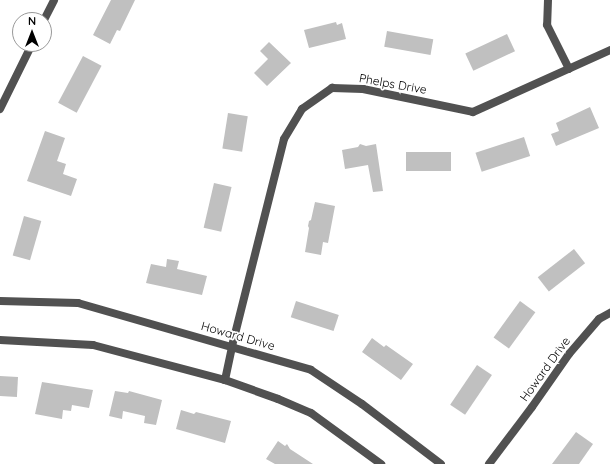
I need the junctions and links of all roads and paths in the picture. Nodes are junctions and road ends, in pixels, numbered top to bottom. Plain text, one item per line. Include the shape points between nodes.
1 (54, 0) edge
2 (548, 0) edge
3 (48, 12) edge
4 (610, 50) edge
5 (28, 52) edge
6 (569, 68) junction
7 (0, 108) edge
8 (0, 301) edge
9 (610, 313) edge
10 (0, 340) edge
11 (232, 346) junction
12 (225, 380) junction
13 (381, 464) edge
14 (441, 464) edge
15 (489, 464) edge

1 - 3 street
2 - 6 street via 547,25
4 - 6 street, Phelps Drive
5 - 7 street
6 - 11 street, Phelps Drive via 473,112 363,89 340,88 332,88 302,109 284,139
8 - 11 street, Howard Drive via 78,303
9 - 15 street, Howard Drive via 599,319 569,354
10 - 12 street via 93,345
11 - 12 street, Phelps Drive
11 - 14 street, Howard Drive via 310,370 362,404
12 - 13 street via 311,413

